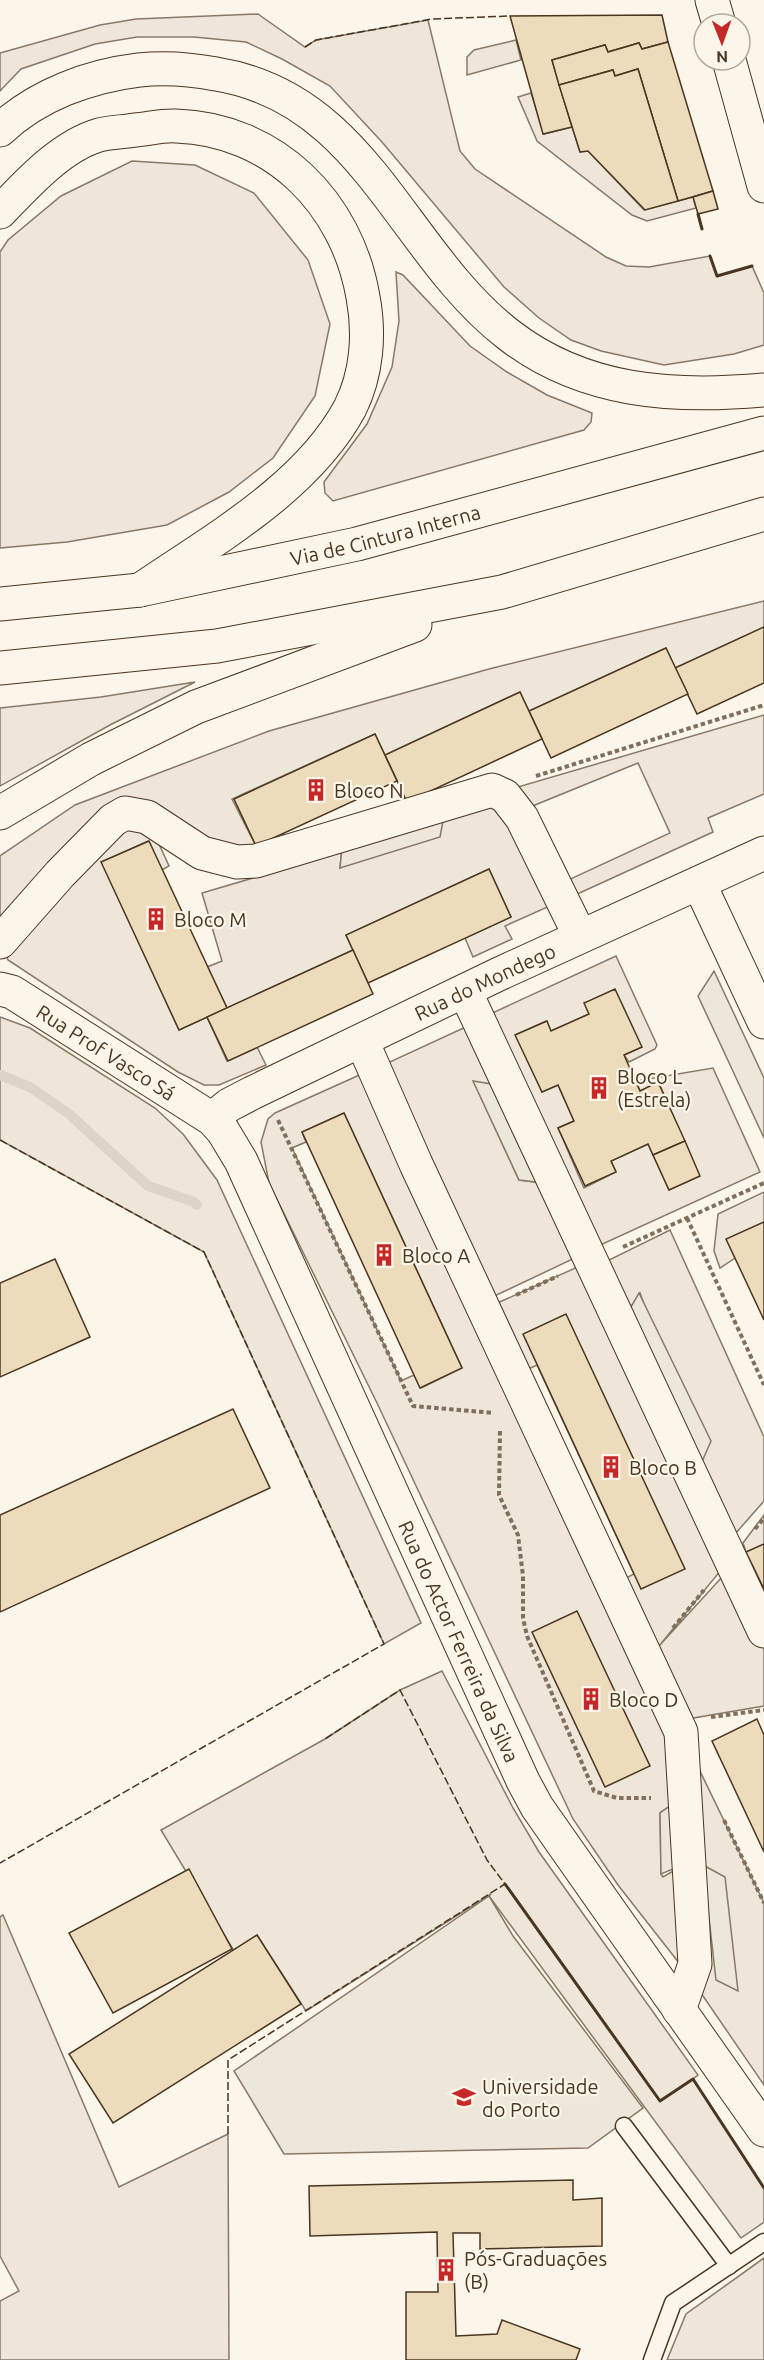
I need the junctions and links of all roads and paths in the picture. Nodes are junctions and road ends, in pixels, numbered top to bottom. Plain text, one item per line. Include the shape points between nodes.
1 (732, 72) edge
2 (0, 130) edge
3 (764, 186) edge
4 (0, 212) edge
5 (764, 390) edge
6 (764, 433) edge
7 (764, 514) edge
8 (140, 590) junction
9 (502, 592) junction
10 (0, 604) edge
11 (0, 668) edge
12 (764, 705) edge
13 (492, 790) junction
14 (0, 813) edge
15 (764, 853) edge
16 (699, 883) junction
17 (580, 936) junction
18 (0, 942) edge
19 (0, 989) edge
20 (465, 991) junction
21 (764, 1022) edge
22 (362, 1041) junction
23 (275, 1113) dead end
24 (212, 1119) junction
25 (687, 1218) dead end
26 (764, 1385) edge
27 (500, 1413) dead end
28 (500, 1425) dead end
29 (764, 1631) edge
30 (764, 1710) edge
31 (676, 1721) junction
32 (685, 1798) junction
33 (679, 2010) junction
34 (624, 2126) dead end
35 (764, 2130) edge
36 (764, 2242) edge
37 (729, 2266) junction
38 (652, 2360) edge

1 - 3 main road
2 - 5 main road via 79,82 119,73 160,68 236,77 305,108 335,133 361,159 453,282 510,336 541,356 576,373 625,387 669,393
4 - 8 main road via 35,175 99,135 174,125 213,130 250,143 285,164 315,192 339,226 359,274 366,310 367,349 350,408 330,439 306,467 252,513
6 - 8 main road, Via de Cintura Interna via 357,544
7 - 9 main road
8 - 10 main road, Via de Cintura Interna
9 - 11 main road via 217,646
9 - 14 main road via 196,707 91,759
12 - 13 path
13 - 17 main road via 505,796 522,818
13 - 18 main road via 256,861 237,862 201,853 147,817 125,813 113,820 68,866
15 - 16 main road, Rua do Mondego
16 - 17 main road, Rua do Mondego
16 - 21 main road
17 - 20 main road, Rua do Mondego
19 - 24 main road, Rua Prof Vasco Sá via 12,992
20 - 22 main road, Rua do Mondego
20 - 29 main road
22 - 24 main road, Rua do Mondego via 252,1092
22 - 31 main road
23 - 27 path via 413,1406
24 - 33 main road, Rua do Actor Ferreira da Silva via 241,1161 523,1781 537,1807
25 - 26 path
28 - 32 path via 499,1495 518,1535 527,1636 594,1791 617,1798
30 - 31 path
31 - 32 main road via 681,1732
32 - 33 main road via 695,1964
33 - 35 main road, Rua do Actor Ferreira da Silva
34 - 37 lane
36 - 37 lane
37 - 38 lane via 673,2303

